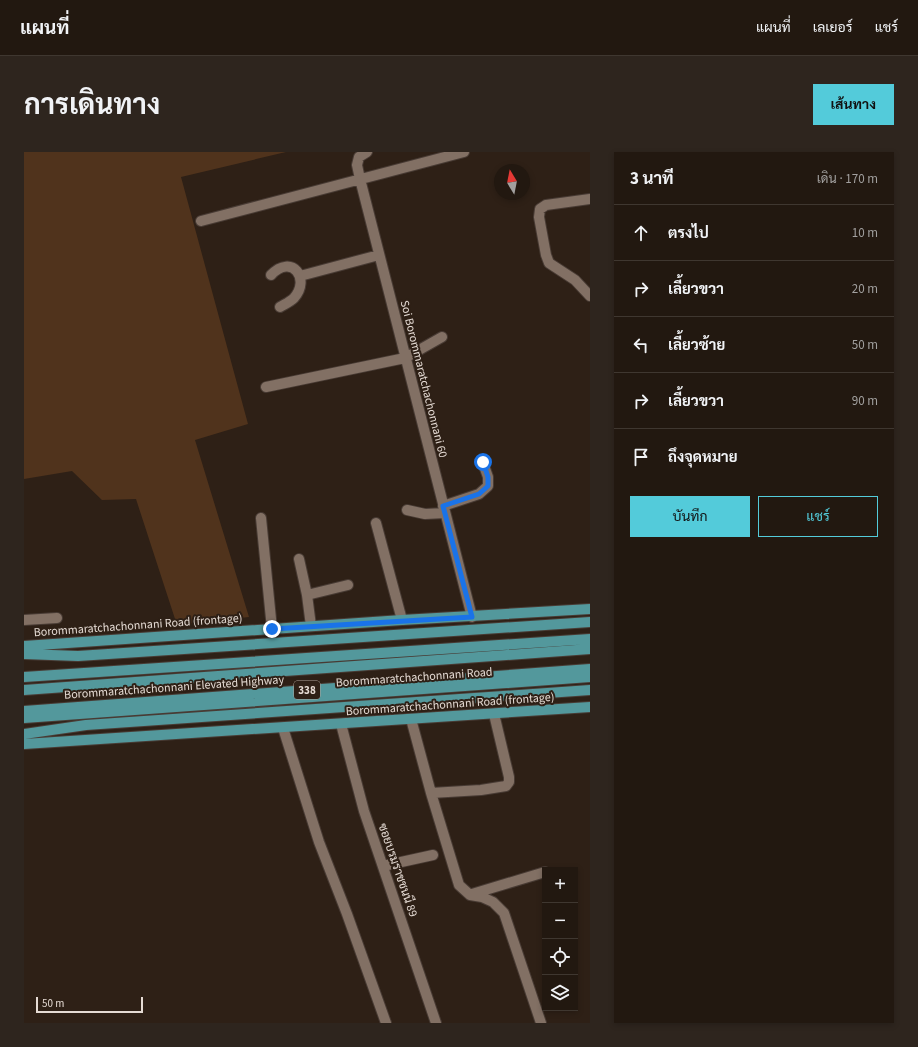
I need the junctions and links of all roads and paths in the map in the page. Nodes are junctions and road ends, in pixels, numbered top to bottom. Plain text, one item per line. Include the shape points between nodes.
1 (367, 152) edge
2 (464, 152) edge
3 (360, 179) junction
4 (590, 200) edge
5 (201, 221) dead end
6 (379, 255) junction
7 (271, 275) dead end
8 (300, 276) junction
9 (590, 296) edge
10 (280, 307) dead end
11 (442, 337) dead end
12 (405, 358) junction
13 (266, 387) dead end
14 (483, 462) dead end
15 (444, 509) junction
16 (407, 510) dead end
17 (262, 518) dead end
18 (376, 523) dead end
19 (299, 559) dead end
20 (348, 585) dead end
21 (307, 595) junction
22 (590, 609) edge
23 (472, 617) junction
24 (57, 618) dead end
25 (24, 620) edge
26 (402, 620) junction
27 (590, 622) edge
28 (311, 626) junction
29 (272, 629) junction
30 (590, 639) edge
31 (24, 646) edge
32 (590, 649) edge
33 (24, 654) edge
34 (590, 669) edge
35 (24, 677) edge
36 (590, 677) edge
37 (24, 690) edge
38 (590, 690) edge
39 (590, 707) edge
40 (24, 711) edge
41 (494, 714) junction
42 (24, 718) edge
43 (411, 719) junction
44 (340, 724) junction
45 (283, 728) junction
46 (24, 734) edge
47 (24, 744) edge
48 (431, 793) junction
49 (433, 855) dead end
50 (383, 866) junction
51 (542, 873) edge
52 (470, 895) junction
53 (386, 1023) edge
54 (436, 1023) edge
55 (541, 1023) edge

1 - 3 street, Soi Borommaratchachonnani 60 via 359,157 357,165
2 - 3 street
3 - 5 street
3 - 6 street, Soi Borommaratchachonnani 60
4 - 9 street via 546,205 540,210 539,217 550,264 575,280
6 - 8 street
6 - 12 street, Soi Borommaratchachonnani 60
7 - 8 street via 276,269 291,266
8 - 10 street via 298,291 293,299
11 - 12 street
12 - 13 street
12 - 15 street, Soi Borommaratchachonnani 60
14 - 15 street via 488,486 479,494
15 - 16 street via 425,514
15 - 23 street, Soi Borommaratchachonnani 60
17 - 29 street
18 - 26 street
19 - 21 street
20 - 21 street
21 - 28 street
22 - 23 main road, Borommaratchachonnani Road (frontage)
23 - 26 main road, Borommaratchachonnani Road (frontage)
24 - 25 street
26 - 28 main road, Borommaratchachonnani Road (frontage)
27 - 33 main road via 78,656
28 - 29 main road, Borommaratchachonnani Road (frontage)
29 - 31 main road, Borommaratchachonnani Road (frontage)
30 - 35 main road
32 - 37 main road, Borommaratchachonnani Elevated Highway / 338
34 - 40 main road, Borommaratchachonnani Elevated Highway / 338
36 - 42 main road, Borommaratchachonnani Road / 338
38 - 46 main road via 86,725
39 - 41 main road, Borommaratchachonnani Road (frontage)
41 - 43 main road, Borommaratchachonnani Road (frontage)
41 - 48 street via 509,777 506,786
43 - 44 main road, Borommaratchachonnani Road (frontage)
43 - 48 street
44 - 45 main road, Borommaratchachonnani Road (frontage)
44 - 50 street, ซอยบรมราชชนนี 89 via 364,811
45 - 47 main road, Borommaratchachonnani Road (frontage)
45 - 53 street via 319,842
48 - 52 street via 459,885
49 - 50 street
50 - 54 street, ซอยบรมราชชนนี 89
51 - 52 street
52 - 55 street via 493,902 504,912

